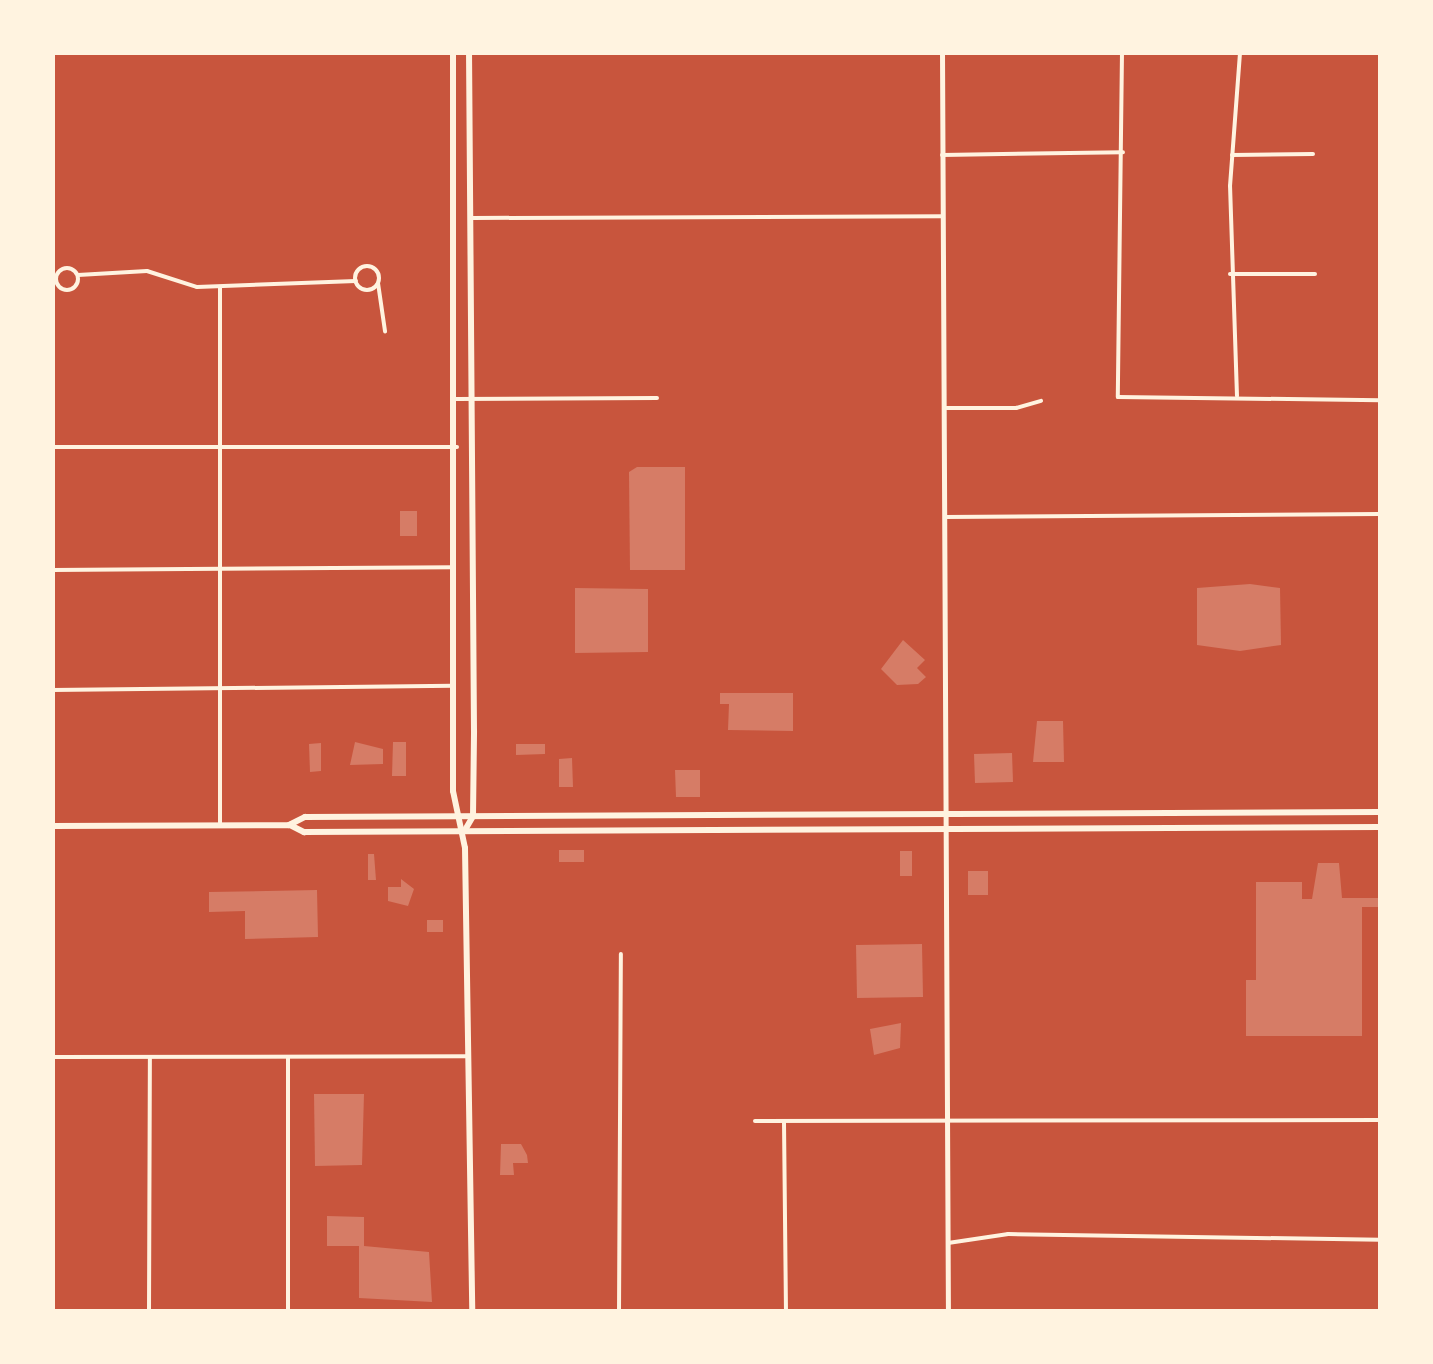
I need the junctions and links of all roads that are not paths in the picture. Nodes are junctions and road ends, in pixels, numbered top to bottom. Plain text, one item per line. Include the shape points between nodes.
1 (453, 52) edge
2 (469, 52) edge
3 (942, 52) edge
4 (1122, 52) edge
5 (1240, 52) edge
6 (1122, 152) junction
7 (1313, 154) dead end
8 (1232, 155) junction
9 (942, 156) junction
10 (943, 216) junction
11 (468, 218) junction
12 (1230, 274) junction
13 (1315, 274) dead end
14 (78, 275) junction
15 (356, 280) junction
16 (378, 283) junction
17 (55, 285) edge
18 (220, 287) junction
19 (385, 332) dead end
20 (1238, 397) junction
21 (657, 398) dead end
22 (456, 399) junction
23 (472, 399) junction
24 (1380, 400) edge
25 (1040, 401) dead end
26 (944, 408) junction
27 (457, 446) junction
28 (52, 447) edge
29 (220, 447) junction
30 (1380, 514) edge
31 (945, 517) junction
32 (456, 568) junction
33 (220, 569) junction
34 (52, 570) edge
35 (452, 686) junction
36 (220, 688) junction
37 (52, 690) edge
38 (1380, 812) edge
39 (1161, 813) junction
40 (946, 814) junction
41 (454, 816) junction
42 (472, 816) junction
43 (289, 824) junction
44 (220, 825) junction
45 (52, 826) edge
46 (1160, 827) junction
47 (1380, 827) edge
48 (946, 828) junction
49 (464, 831) junction
50 (621, 954) dead end
51 (288, 1056) junction
52 (469, 1056) junction
53 (52, 1057) edge
54 (150, 1057) junction
55 (1380, 1120) edge
56 (755, 1121) dead end
57 (948, 1121) junction
58 (784, 1122) junction
59 (1380, 1240) edge
60 (948, 1242) junction
61 (948, 1311) edge
62 (150, 1312) edge
63 (288, 1312) edge
64 (472, 1312) edge
65 (619, 1312) edge
66 (786, 1312) edge
67 (848, 1312) edge

1 - 22 main road
2 - 11 main road
3 - 9 street
4 - 6 street
5 - 8 street
6 - 9 street
6 - 20 street via 1118,397
7 - 8 street
8 - 12 street
9 - 10 street
10 - 11 street
10 - 26 street
11 - 23 main road
12 - 13 street
12 - 20 street
14 - 17 street via 74,288
14 - 17 street via 61,270
14 - 18 street via 147,271 180,284
15 - 16 street via 366,290
15 - 16 street via 368,266
15 - 18 street
16 - 19 street
18 - 29 street
20 - 24 street
21 - 23 street
22 - 23 street
22 - 27 main road
23 - 42 main road
25 - 26 street via 1016,408
26 - 31 street
27 - 29 street
27 - 32 main road
28 - 29 street
29 - 33 street
30 - 31 street
31 - 40 street
32 - 33 street
32 - 35 main road
33 - 34 street
33 - 36 street
35 - 36 street
35 - 41 main road
36 - 37 street
36 - 44 street
38 - 39 main road
39 - 40 main road
39 - 46 main road
40 - 42 main road
40 - 48 street
41 - 42 main road
41 - 43 main road via 305,816
41 - 49 main road
42 - 49 main road
43 - 44 main road
43 - 49 main road via 304,832
44 - 45 main road
46 - 47 main road
46 - 48 main road
48 - 49 main road
48 - 57 street
49 - 52 main road
50 - 65 street
51 - 52 street
51 - 54 street
51 - 63 street
52 - 64 main road
53 - 54 street
54 - 62 street
55 - 57 street
56 - 58 street
57 - 58 street
57 - 60 street
58 - 66 street
59 - 60 street via 1008,1234
60 - 61 street
61 - 67 street

